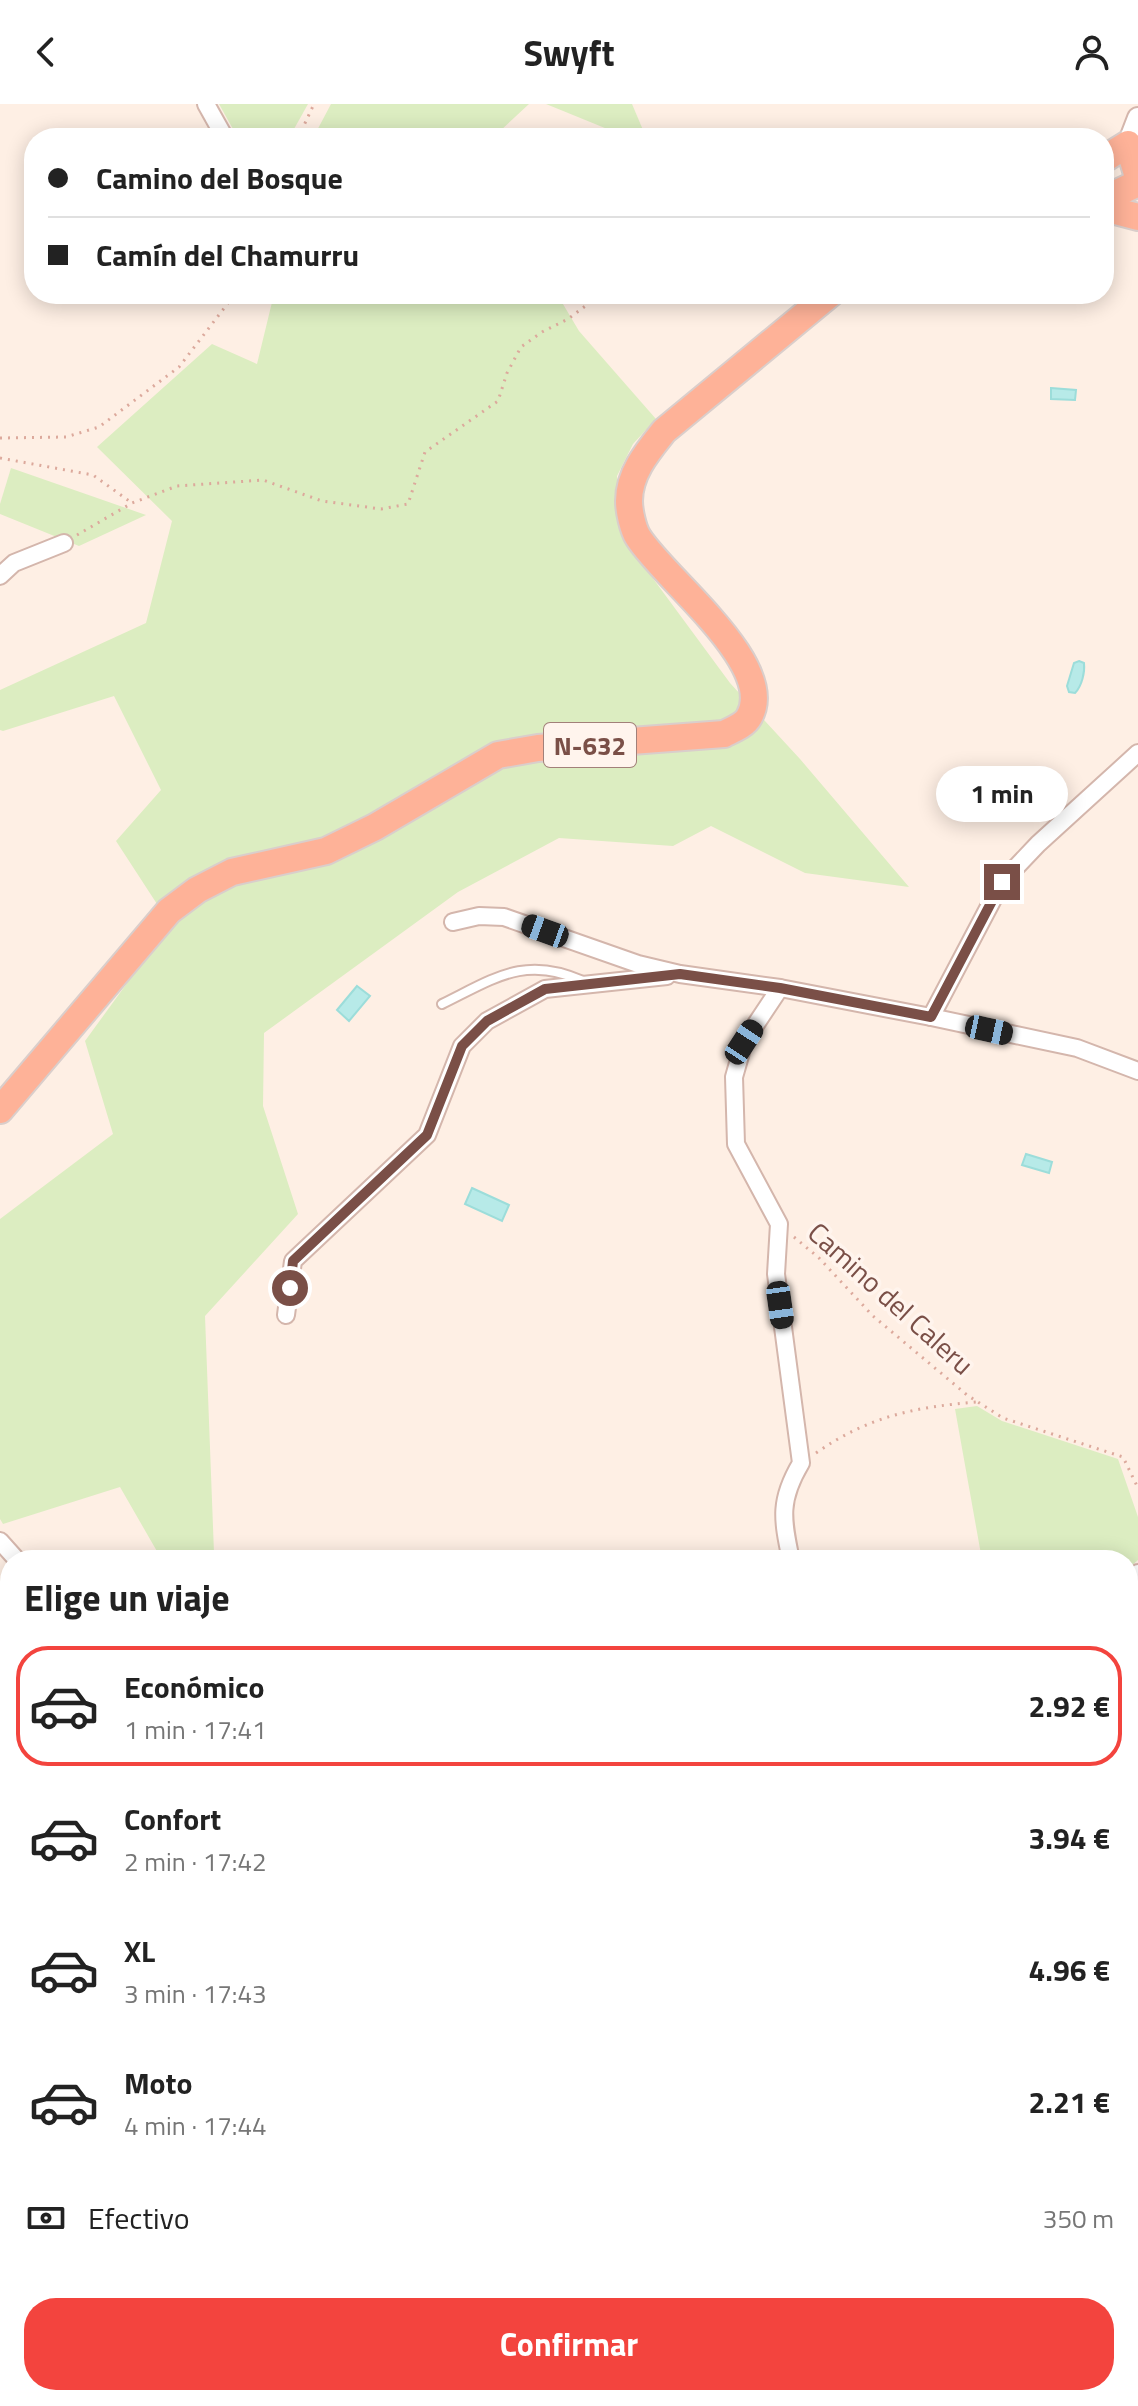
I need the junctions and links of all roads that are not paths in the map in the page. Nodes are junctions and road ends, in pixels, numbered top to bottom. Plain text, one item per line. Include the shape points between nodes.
1 (206, 104) edge
2 (1138, 118) edge
3 (219, 128) edge
4 (1128, 144) junction
5 (1114, 153) edge
6 (1114, 177) edge
7 (1138, 181) edge
8 (1114, 194) edge
9 (1114, 211) edge
10 (1138, 217) edge
11 (818, 304) edge
12 (64, 543) road end
13 (0, 576) edge
14 (1138, 753) edge
15 (453, 922) dead end
16 (680, 974) junction
17 (591, 984) junction
18 (780, 988) junction
19 (442, 1004) dead end
20 (931, 1017) junction
21 (1138, 1071) edge
22 (0, 1110) edge
23 (286, 1315) dead end
24 (789, 1550) edge

1 - 3 street
2 - 4 street
4 - 5 highway
4 - 7 highway
6 - 7 highway
7 - 8 highway
9 - 10 highway
11 - 22 highway, N-632 via 664,431 632,480 629,502 637,535 749,672 757,696 748,720 724,734 498,755 326,851 232,872 197,890 169,911
12 - 13 street via 14,563
14 - 20 street via 1002,882
15 - 16 street via 504,917
16 - 17 street
16 - 18 street
17 - 19 lane via 559,971 520,969
17 - 23 street via 545,989 487,1021 462,1046 427,1135 293,1261
18 - 20 street
18 - 24 street via 744,1042 734,1077 736,1144 779,1224 776,1274 801,1463 786,1488 783,1525
20 - 21 street via 1077,1048

